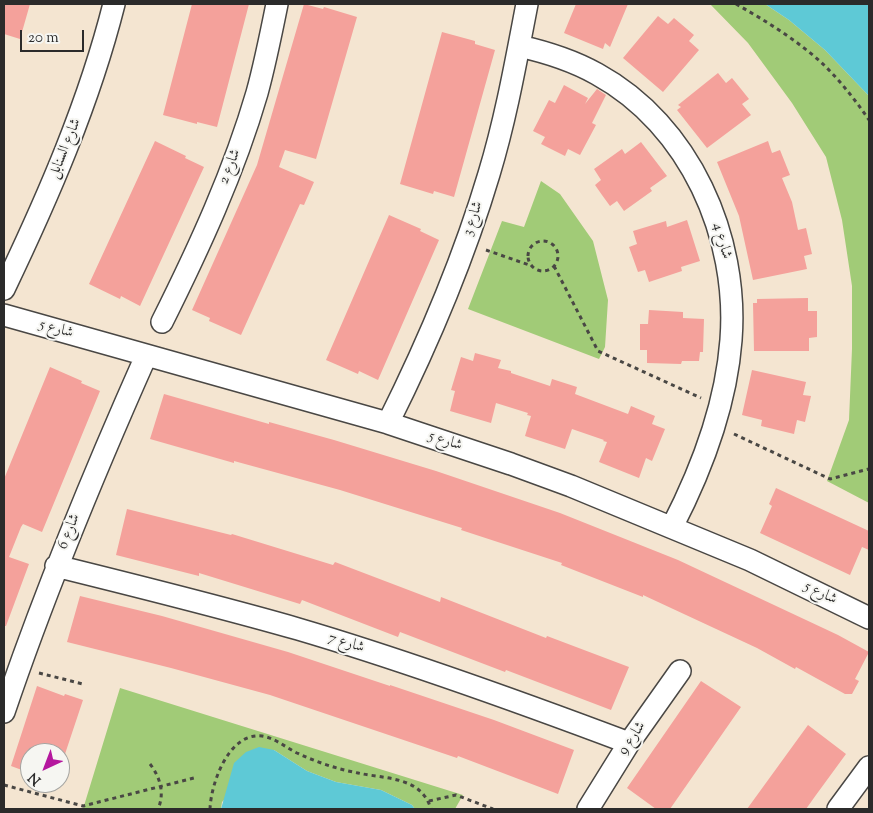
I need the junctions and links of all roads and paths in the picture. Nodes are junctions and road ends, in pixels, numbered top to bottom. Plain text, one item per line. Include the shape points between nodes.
1 (114, 4) edge
2 (277, 4) edge
3 (527, 4) edge
4 (736, 4) edge
5 (519, 46) junction
6 (869, 120) edge
7 (466, 244) junction
8 (532, 266) junction
9 (554, 266) junction
10 (4, 289) edge
11 (4, 315) edge
12 (162, 322) dead end
13 (146, 356) junction
14 (719, 406) junction
15 (388, 423) junction
16 (736, 428) dead end
17 (869, 469) edge
18 (672, 527) junction
19 (56, 566) junction
20 (869, 618) edge
21 (19, 668) junction
22 (680, 671) dead end
23 (83, 684) dead end
24 (4, 712) edge
25 (629, 743) junction
26 (150, 764) dead end
27 (869, 767) edge
28 (194, 778) dead end
29 (4, 785) edge
30 (161, 786) junction
31 (429, 802) junction
32 (158, 809) edge
33 (210, 809) edge
34 (431, 809) edge
35 (493, 809) edge
36 (588, 809) edge
37 (838, 809) edge

1 - 10 street, شارع السنابل via 89,89 71,136
2 - 12 street, شارع 2 via 256,93 238,149 205,232
3 - 5 street, شارع 3
4 - 6 path via 781,32 824,65
5 - 7 street, شارع 3 via 489,174
5 - 14 street, شارع 4 via 572,62 621,89 663,127 694,173 718,230 728,266 732,303 731,341
7 - 8 path
7 - 15 street, شارع 3 via 436,322
8 - 9 path via 543,271
8 - 9 path via 530,248 534,243 546,241 557,248 558,261
9 - 14 path via 598,352
11 - 13 street, شارع 5
13 - 15 street, شارع 5
13 - 19 street, شارع 6
14 - 18 street, شارع 4 via 699,471
15 - 18 street, شارع 5 via 520,467
16 - 17 path via 734,434 830,479
18 - 20 street, شارع 5 via 750,560
19 - 21 street, شارع 6
19 - 25 street, شارع 7 via 297,629 548,712
21 - 23 path
21 - 24 street, شارع 6
22 - 25 street, شارع 9
25 - 36 street, شارع 9
26 - 30 path
27 - 37 street
28 - 30 path
29 - 30 path via 83,806
30 - 32 path
31 - 33 path via 410,784 400,780 342,770 262,736 249,738 226,756 216,780
31 - 34 path
31 - 35 path via 456,795

